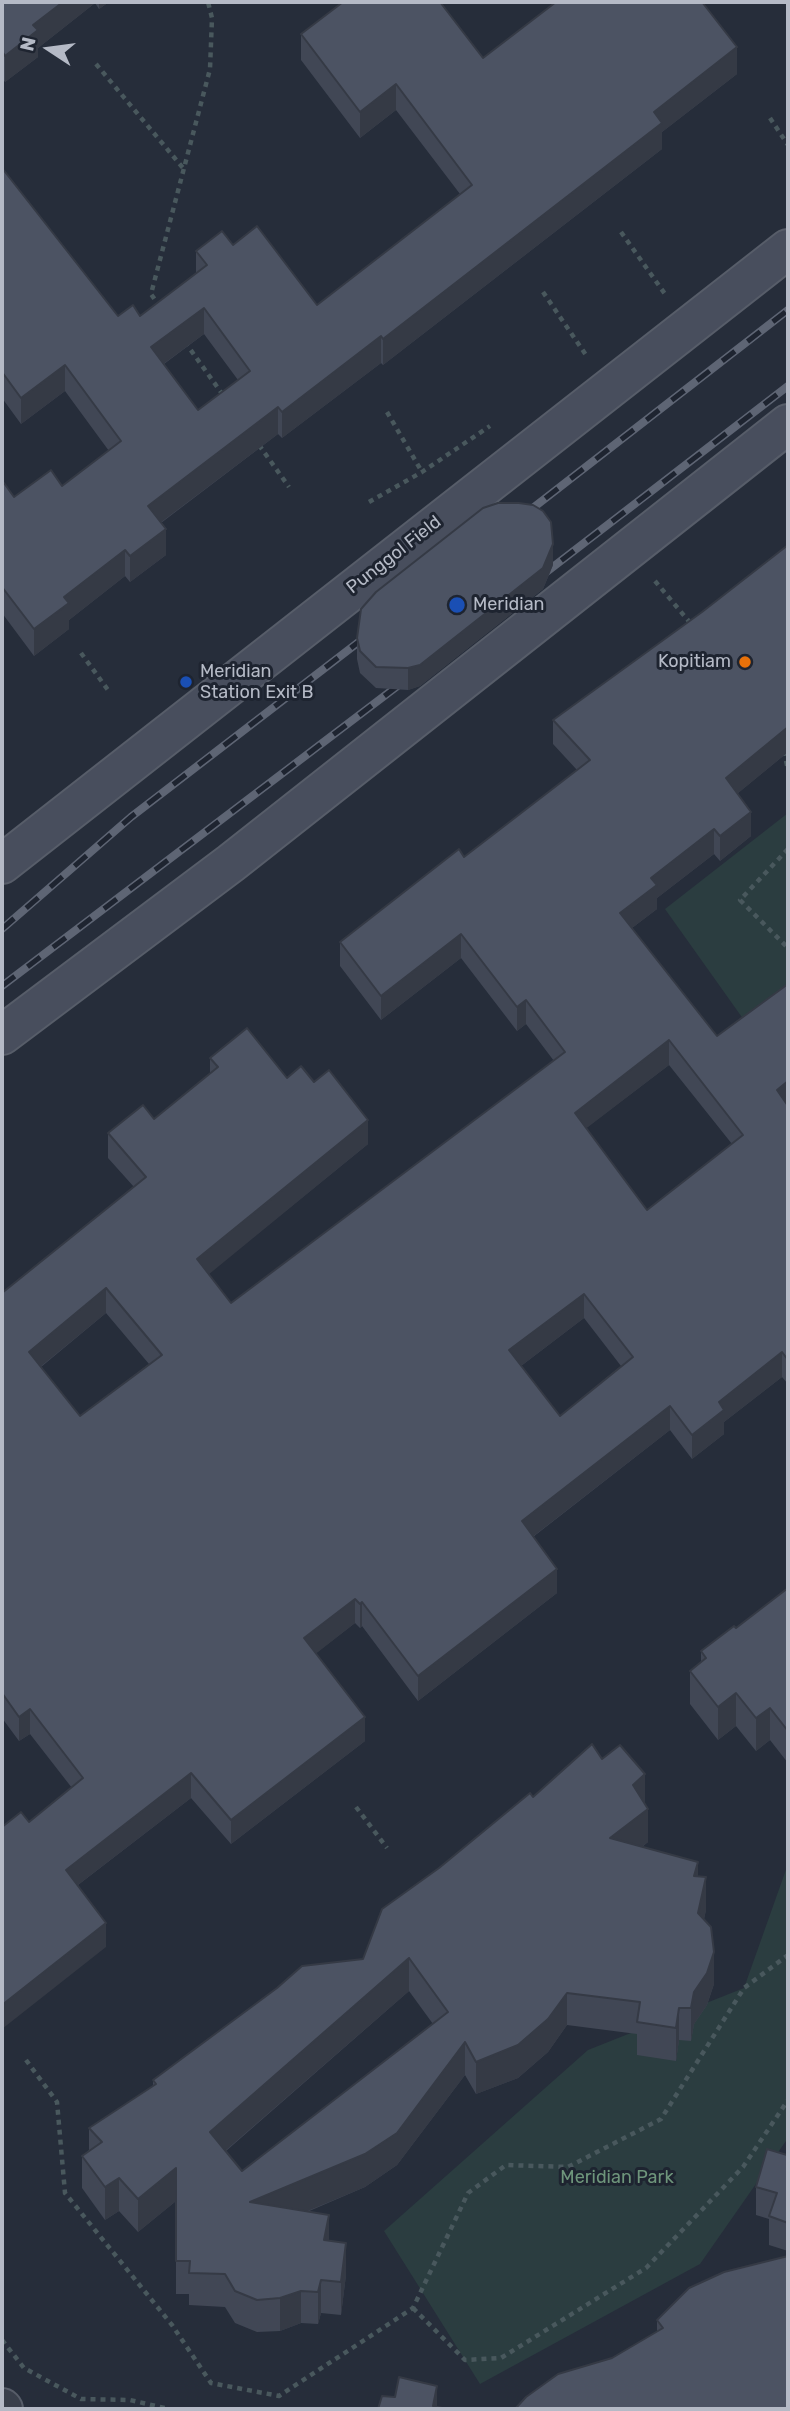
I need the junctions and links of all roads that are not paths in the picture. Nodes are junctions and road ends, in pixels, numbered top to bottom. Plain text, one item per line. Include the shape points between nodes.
1 (788, 249) edge
2 (788, 425) edge
3 (2, 864) edge
4 (2, 1035) edge

1 - 3 street, Punggol Field
2 - 4 street via 231,863

